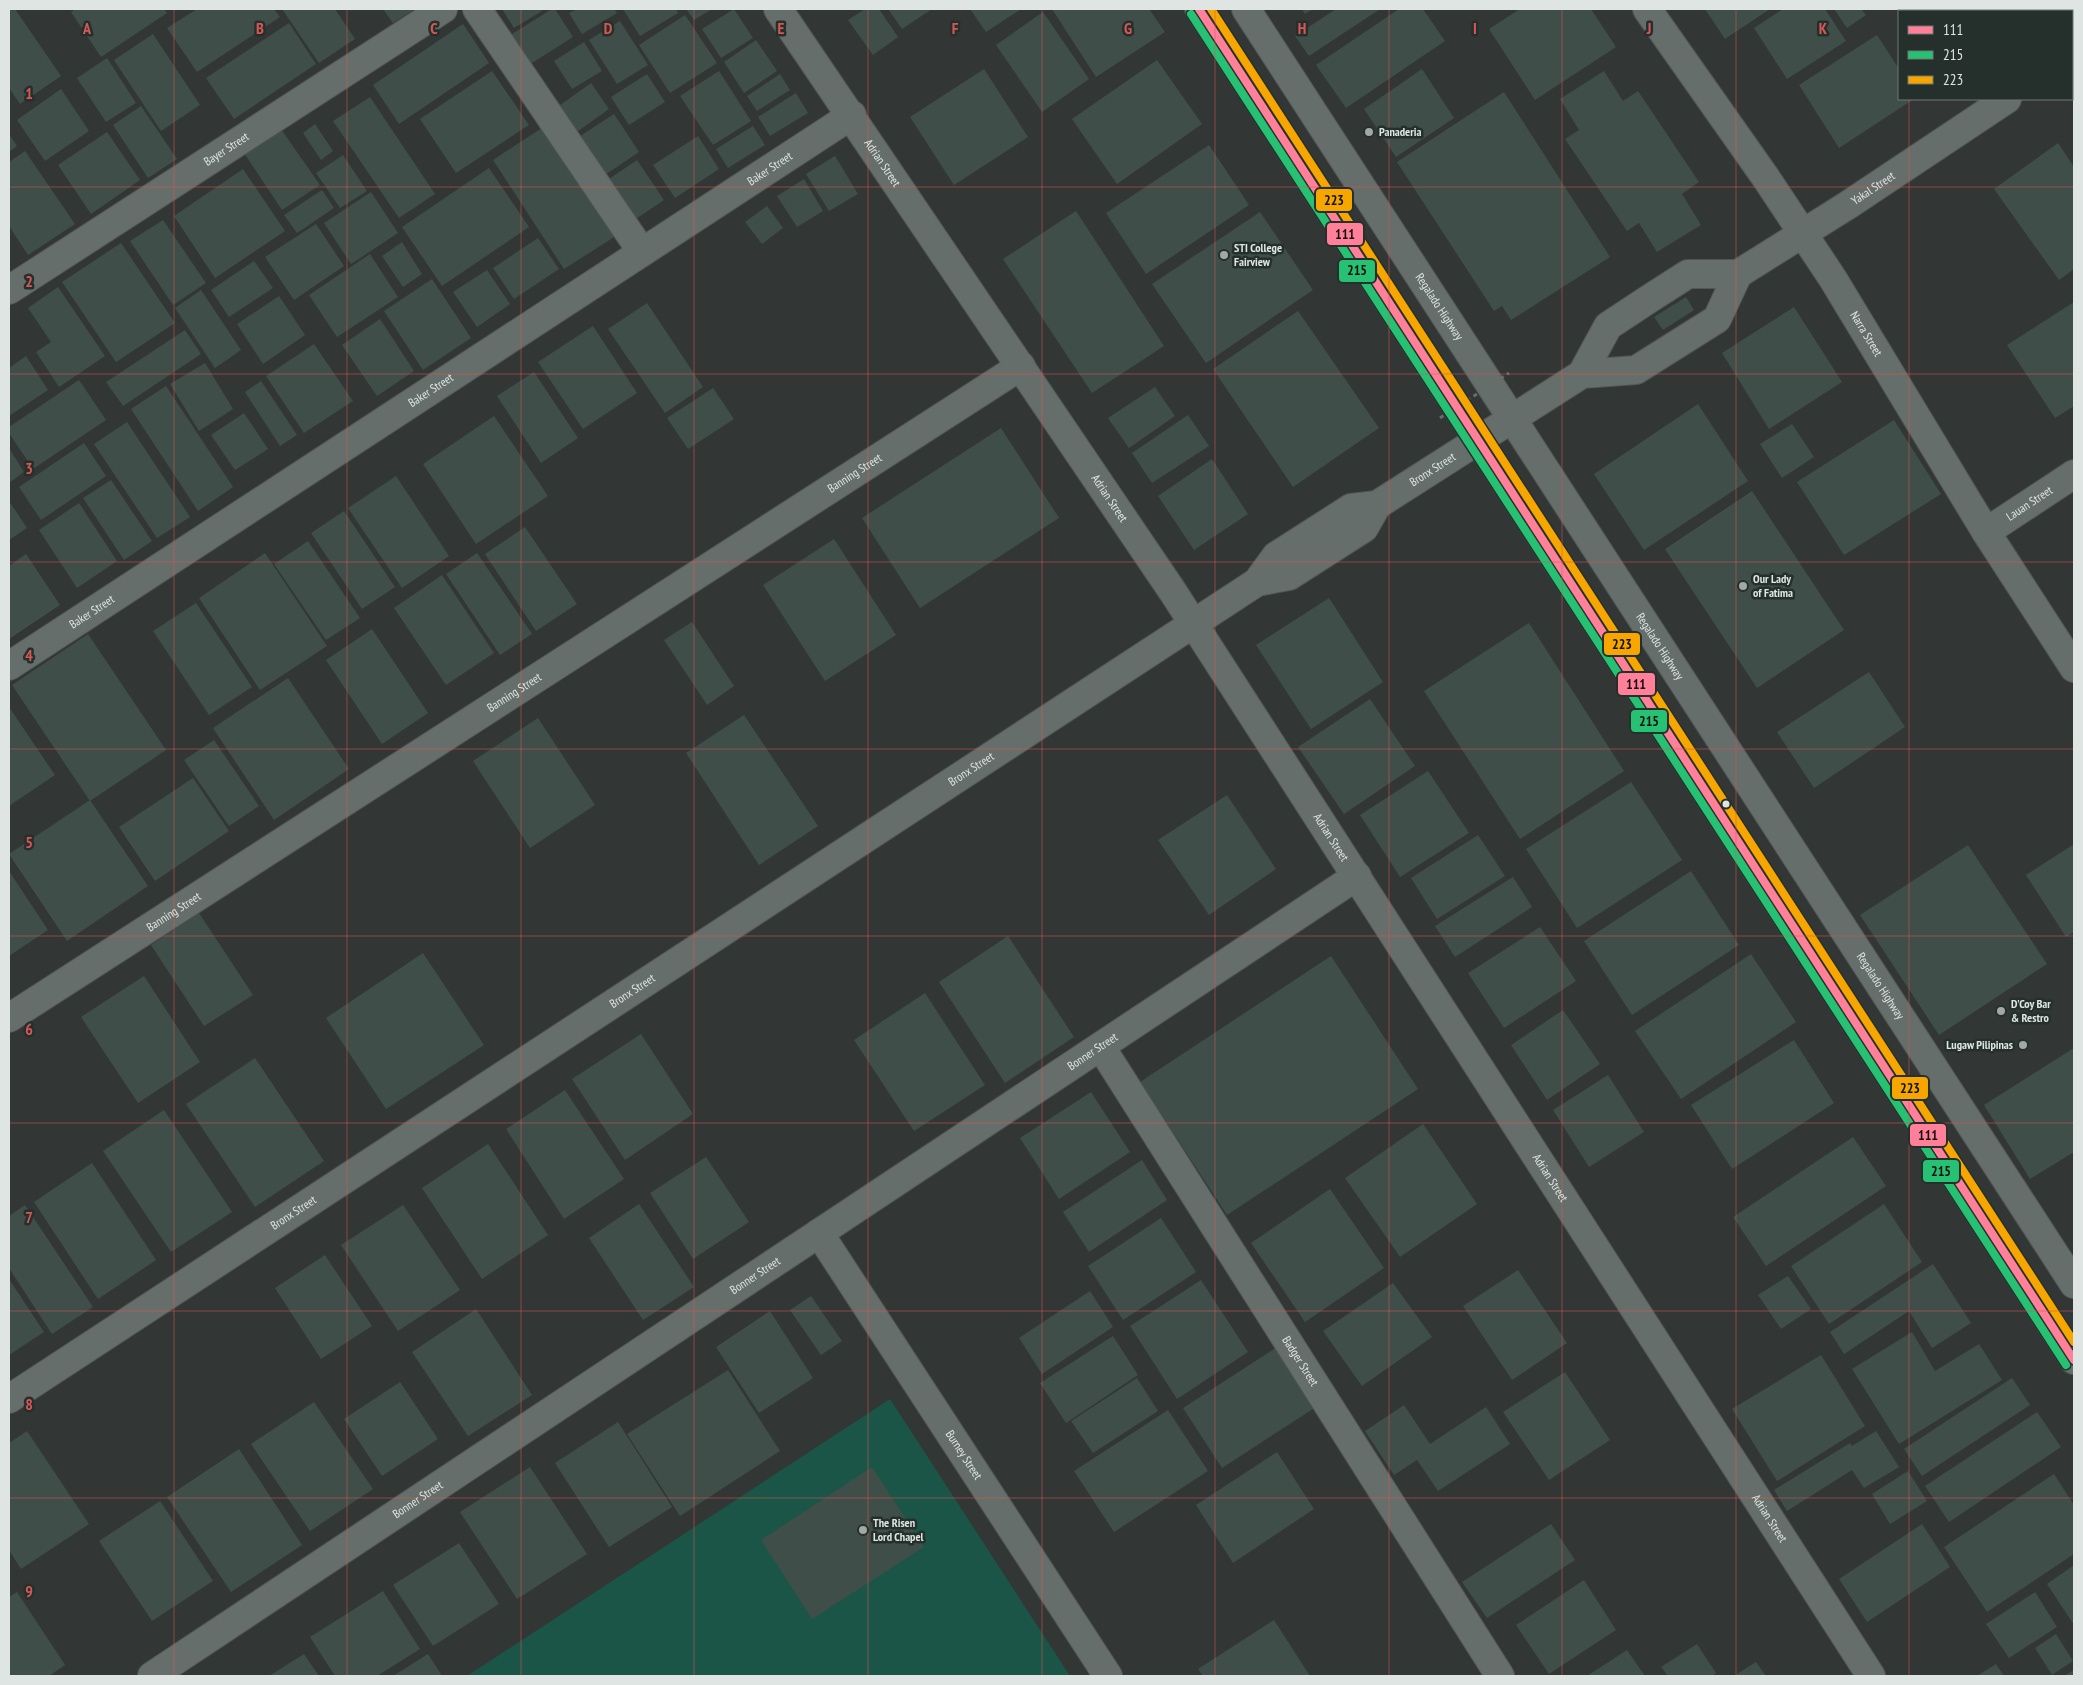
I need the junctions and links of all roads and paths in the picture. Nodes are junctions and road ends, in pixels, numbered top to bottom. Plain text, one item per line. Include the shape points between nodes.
1 (443, 9) edge
2 (477, 9) edge
3 (778, 9) edge
4 (1199, 9) edge
5 (1246, 9) edge
6 (1647, 9) edge
7 (2005, 100) edge
8 (852, 115) junction
9 (1802, 234) junction
10 (642, 252) junction
11 (1738, 274) junction
12 (9, 290) edge
13 (1021, 366) junction
14 (1509, 373) dead end
15 (1582, 374) junction
16 (1440, 418) dead end
17 (1512, 418) junction
18 (1478, 439) junction
19 (2074, 474) edge
20 (1986, 532) junction
21 (1193, 625) junction
22 (9, 666) edge
23 (2074, 668) edge
24 (1357, 876) junction
25 (9, 1018) edge
26 (1100, 1047) junction
27 (819, 1233) junction
28 (2074, 1284) edge
29 (2074, 1360) edge
30 (9, 1399) edge
31 (152, 1676) edge
32 (1108, 1676) edge
33 (1500, 1676) edge
34 (1870, 1676) edge

1 - 12 street, Bayer Street
2 - 10 street
3 - 8 street, Adrian Street
4 - 18 main road
5 - 17 main road, Regalado Highway
6 - 9 street, Narra Street
7 - 9 street, Yakal Street
8 - 10 street, Baker Street
8 - 13 street, Adrian Street
9 - 11 street, Yakal Street
9 - 20 street, Narra Street via 1833,279
10 - 22 street, Baker Street
11 - 15 street via 1717,319 1636,370
11 - 15 street via 1688,274 1652,297 1608,326
13 - 21 street, Adrian Street
13 - 25 street, Banning Street
14 - 16 path, bridge
15 - 17 street
17 - 18 street, Bronx Street
17 - 28 main road, Regalado Highway
18 - 21 street, Bronx Street via 1377,505 1351,508 1276,556 1257,582
18 - 29 main road
19 - 20 street, Lauan Street
20 - 23 street, Narra Street
21 - 24 street, Adrian Street
21 - 30 street, Bronx Street
24 - 26 street, Bonner Street
24 - 34 street, Adrian Street
26 - 27 street, Bonner Street
26 - 33 street, Badger Street
27 - 31 street, Bonner Street
27 - 32 street, Burney Street

